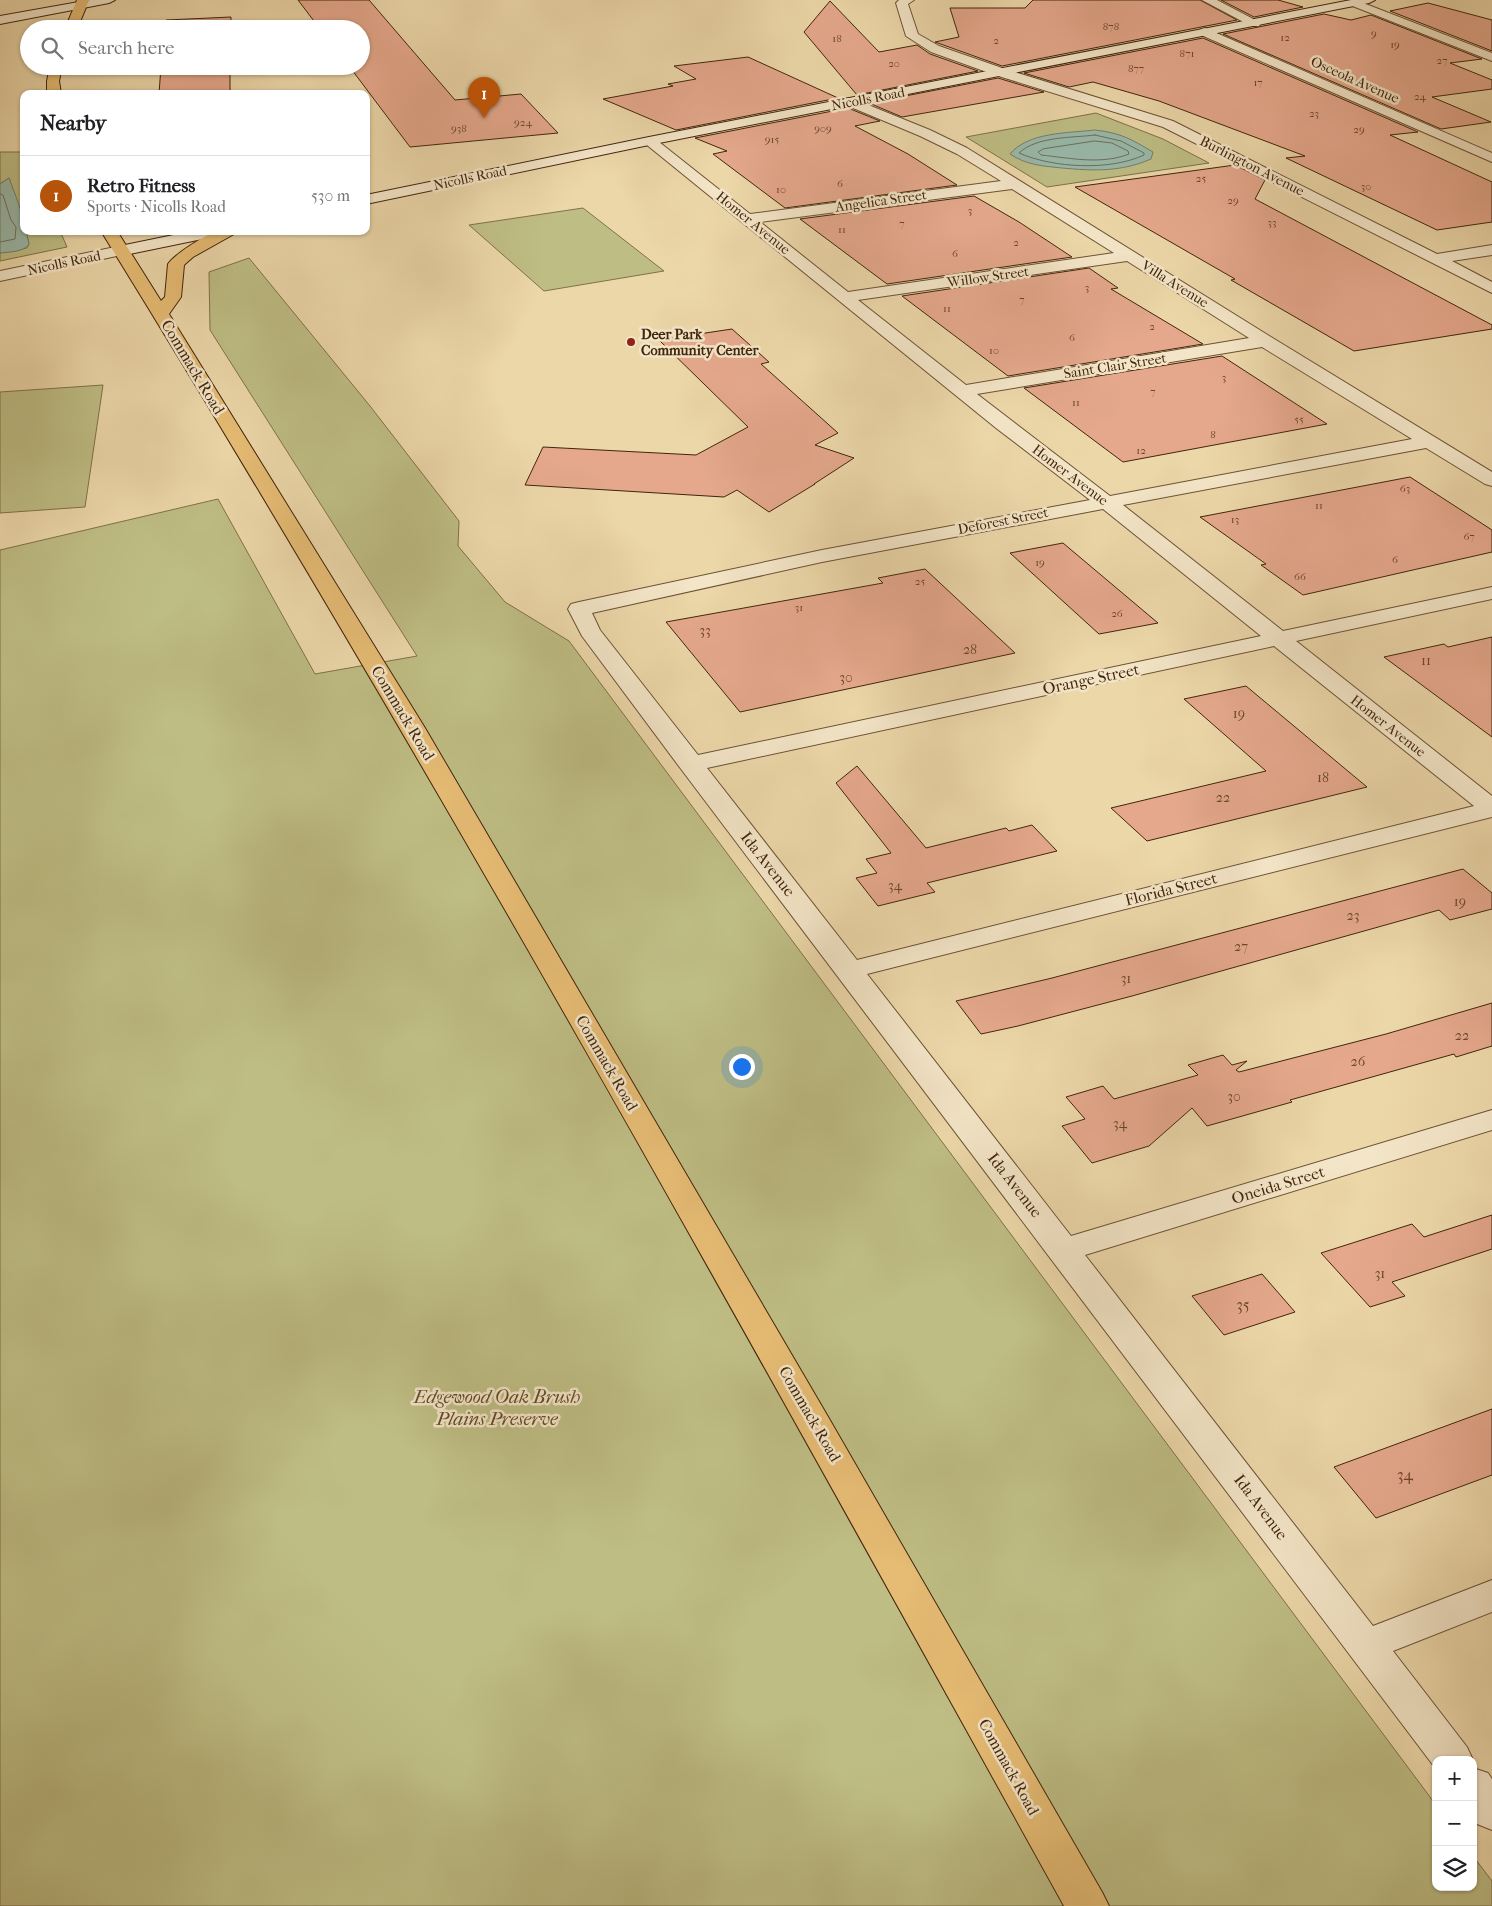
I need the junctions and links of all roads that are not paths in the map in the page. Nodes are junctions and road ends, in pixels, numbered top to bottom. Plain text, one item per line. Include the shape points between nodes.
1 (109, 0) edge
2 (908, 0) edge
3 (1208, 0) edge
4 (1370, 0) edge
5 (83, 3) edge
6 (1354, 3) junction
7 (0, 20) edge
8 (75, 20) edge
9 (1255, 23) junction
10 (1205, 32) junction
11 (1492, 57) edge
12 (1000, 72) junction
13 (54, 75) edge
14 (54, 90) edge
15 (851, 102) junction
16 (649, 141) junction
17 (1492, 158) edge
18 (1015, 184) junction
19 (370, 199) edge
20 (748, 219) junction
21 (111, 235) edge
22 (197, 235) edge
23 (222, 235) edge
24 (1492, 250) edge
25 (120, 251) junction
26 (1130, 256) junction
27 (1436, 259) junction
28 (0, 276) edge
29 (1492, 288) edge
30 (846, 298) junction
31 (161, 314) junction
32 (1265, 341) junction
33 (964, 391) junction
34 (1428, 442) junction
35 (1492, 480) edge
36 (1106, 502) junction
37 (1492, 593) edge
38 (579, 609) joint
39 (1278, 639) junction
40 (690, 764) junction
41 (1492, 808) edge
42 (849, 970) junction
43 (1492, 1120) edge
44 (1064, 1250) junction
45 (1492, 1596) edge
46 (1366, 1645) junction
47 (1450, 1756) edge
48 (1477, 1791) edge
49 (1492, 1811) edge
50 (1087, 1906) edge

1 - 5 street
2 - 12 street, Burlington Avenue via 902,3 914,38 935,49
3 - 9 street
4 - 6 street, Nicolls Road
5 - 7 street
5 - 8 main road
6 - 9 street, Nicolls Road
6 - 11 street
9 - 10 street, Nicolls Road
10 - 12 street, Nicolls Road
10 - 17 street, Osceola Avenue
12 - 15 street, Nicolls Road
12 - 27 street, Burlington Avenue via 1168,124
13 - 14 main road
15 - 16 street, Nicolls Road
15 - 18 street, Villa Avenue via 926,133
16 - 19 street, Nicolls Road
16 - 20 street, Homer Avenue
18 - 20 street, Angelica Street
18 - 26 street, Villa Avenue
20 - 30 street, Homer Avenue
21 - 25 main road, Commack Road
22 - 25 street, Nicolls Road
23 - 31 main road via 187,254 176,264 173,297
24 - 27 street
25 - 28 street, Nicolls Road
25 - 31 main road, Commack Road
26 - 30 street, Willow Street
26 - 32 street, Villa Avenue
27 - 29 street, Burlington Avenue
30 - 33 street, Homer Avenue
31 - 50 main road, Commack Road via 423,745 816,1424
32 - 33 street, Saint Clair Street
32 - 34 street, Villa Avenue
33 - 36 street, Homer Avenue
34 - 35 street, Villa Avenue
34 - 36 street, Deforest Street
36 - 38 street, Deforest Street via 822,556
36 - 39 street, Homer Avenue
37 - 39 street, Orange Street
38 - 40 street, Ida Avenue via 590,631
39 - 40 street, Orange Street
39 - 41 street, Homer Avenue
40 - 42 street, Ida Avenue
41 - 42 street, Florida Street
42 - 44 street, Ida Avenue
43 - 44 street, Oneida Street
44 - 46 street, Ida Avenue
45 - 46 street
46 - 47 street, Ida Avenue
48 - 49 street

